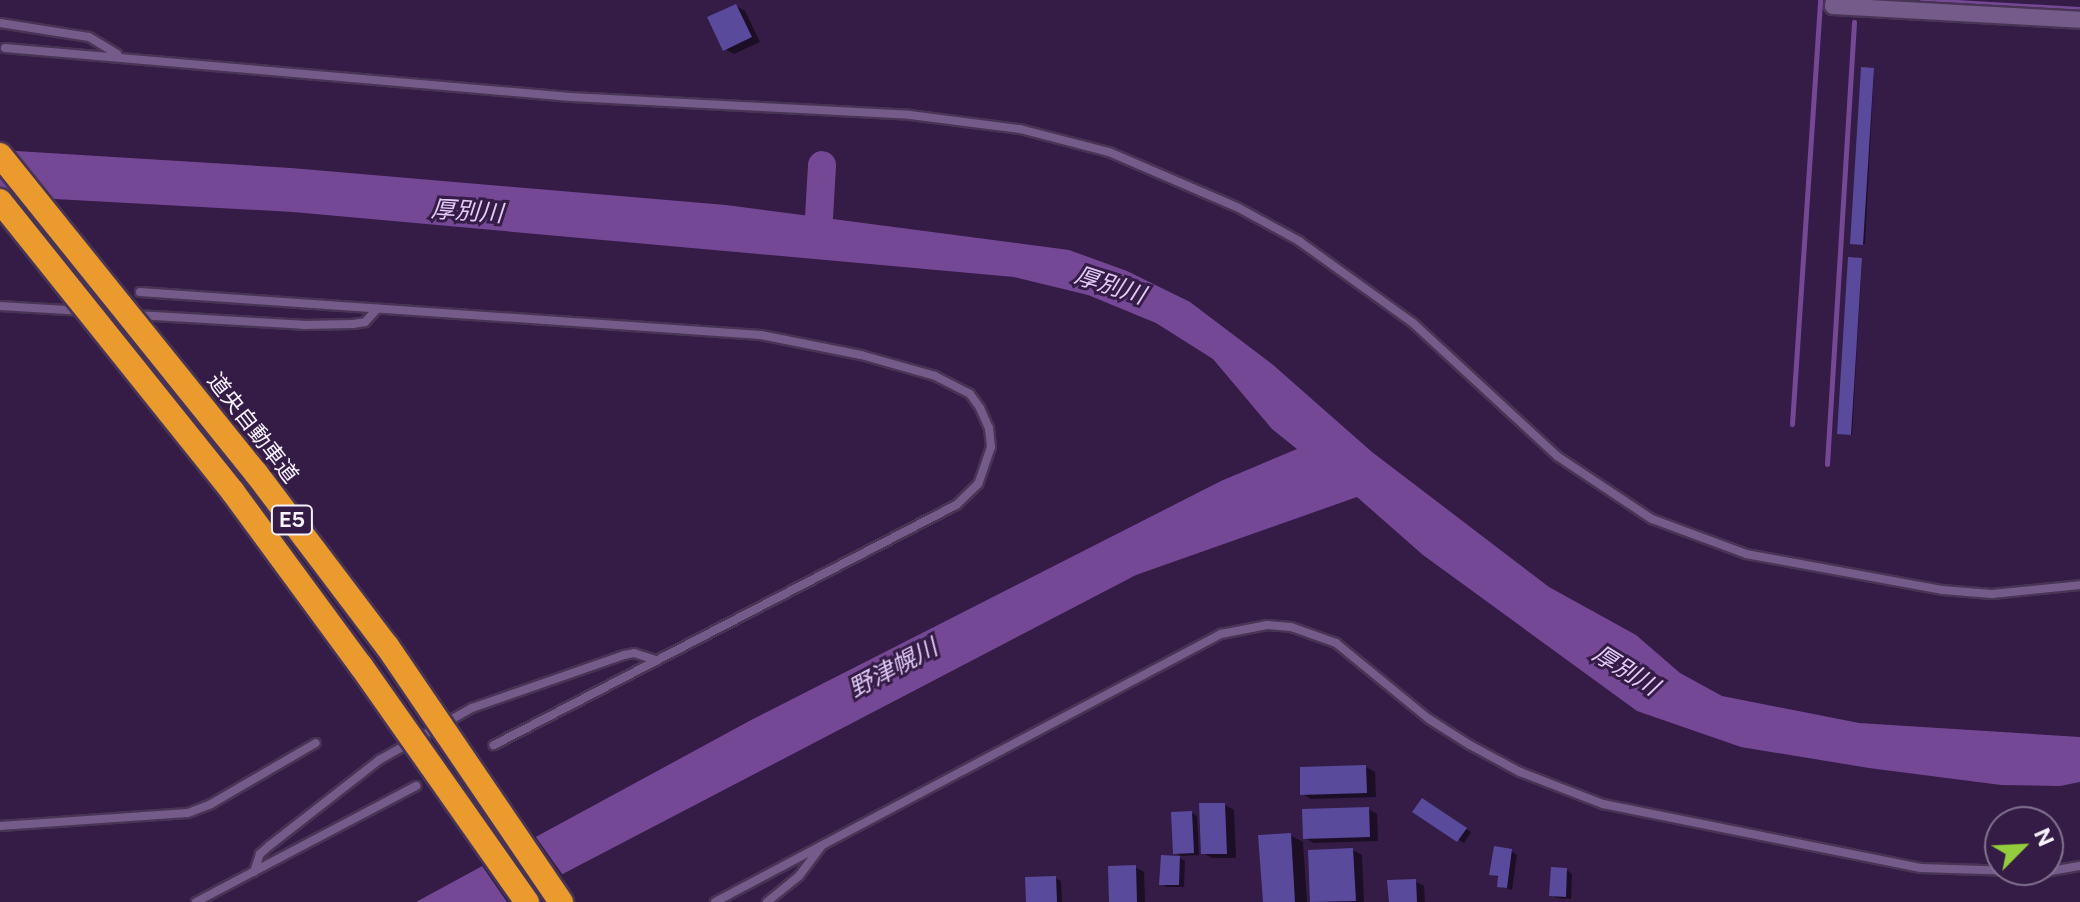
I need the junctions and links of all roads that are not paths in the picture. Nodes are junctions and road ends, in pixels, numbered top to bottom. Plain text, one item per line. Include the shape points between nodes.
1 (1834, 0) edge
2 (2080, 20) edge
3 (0, 23) edge
4 (5, 48) dead end
5 (122, 57) junction
6 (0, 155) edge
7 (0, 201) edge
8 (140, 292) dead end
9 (0, 306) edge
10 (377, 309) junction
11 (104, 313) dead end
12 (120, 314) dead end
13 (2080, 585) edge
14 (656, 660) junction
15 (316, 743) dead end
16 (494, 745) dead end
17 (416, 786) dead end
18 (0, 826) edge
19 (824, 842) junction
20 (2080, 866) edge
21 (254, 872) junction
22 (196, 902) edge
23 (527, 902) edge
24 (561, 902) edge
25 (715, 902) edge
26 (767, 902) edge

1 - 2 street via 1833,6
3 - 5 lane via 89,37
4 - 5 lane
5 - 13 lane via 571,97 910,115 1020,129 1109,152 1237,207 1355,278 1413,323 1557,456 1652,519 1746,554 1942,590 1992,594
6 - 24 highway, 道央自動車道 / E5, bridge via 119,299 349,597
7 - 23 highway, E5, bridge via 233,492
8 - 10 lane
9 - 11 lane
10 - 12 lane via 365,322 316,325
10 - 14 lane via 761,335 861,355 935,376 970,394 989,428 991,447 978,484 956,505
14 - 16 lane
14 - 21 lane via 624,655 472,708 379,760 260,854
15 - 18 lane via 188,813
17 - 21 lane
19 - 20 lane via 1221,634 1267,625 1291,627 1336,643 1429,719 1470,745 1520,772 1603,804 1921,868 2045,872
19 - 25 lane
19 - 26 lane via 799,876
21 - 22 lane

